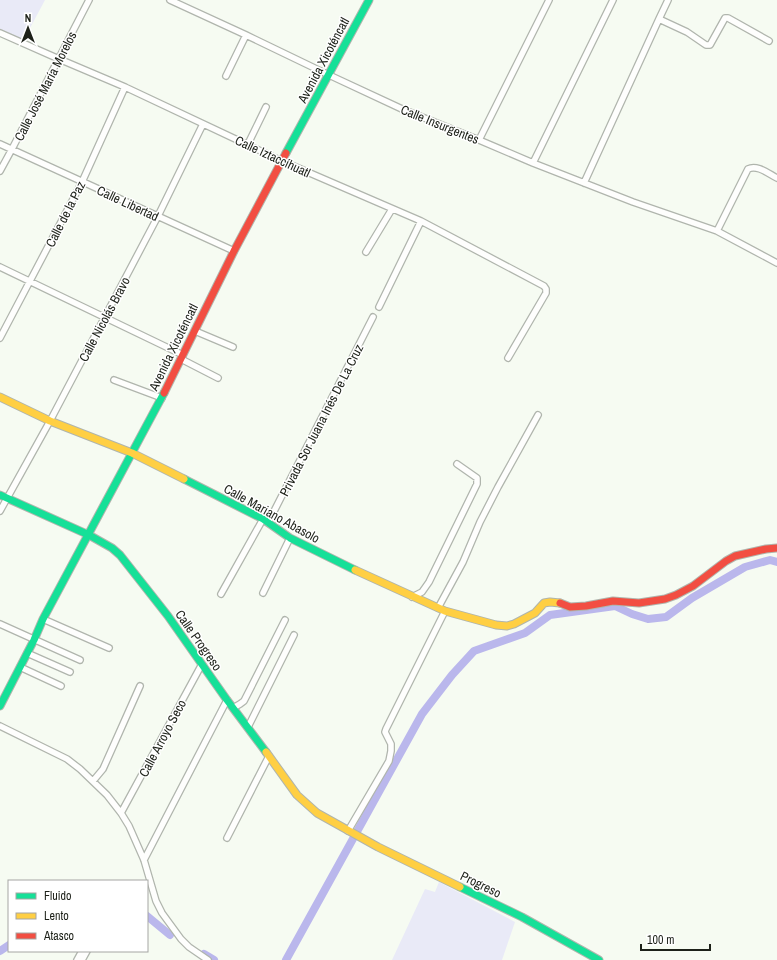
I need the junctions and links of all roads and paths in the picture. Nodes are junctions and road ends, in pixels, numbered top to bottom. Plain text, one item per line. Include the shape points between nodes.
1 (89, 0) edge
2 (170, 0) edge
3 (369, 0) edge
4 (549, 0) edge
5 (613, 0) edge
6 (668, 0) edge
7 (659, 19) junction
8 (0, 33) edge
9 (246, 35) junction
10 (769, 41) dead end
11 (59, 59) junction
12 (329, 75) junction
13 (226, 76) dead end
14 (125, 87) junction
15 (266, 107) dead end
16 (203, 124) junction
17 (479, 140) junction
18 (0, 144) edge
19 (248, 144) junction
20 (12, 149) junction
21 (282, 161) junction
22 (533, 163) junction
23 (0, 171) edge
24 (777, 178) edge
25 (82, 182) junction
26 (584, 183) junction
27 (392, 209) junction
28 (158, 216) junction
29 (421, 221) junction
30 (717, 231) junction
31 (234, 251) junction
32 (366, 252) dead end
33 (777, 263) edge
34 (0, 267) edge
35 (30, 281) junction
36 (379, 307) dead end
37 (373, 317) dead end
38 (105, 318) junction
39 (195, 331) junction
40 (0, 338) edge
41 (233, 347) dead end
42 (182, 357) junction
43 (508, 358) dead end
44 (218, 378) dead end
45 (114, 380) dead end
46 (0, 397) edge
47 (162, 398) junction
48 (538, 415) dead end
49 (50, 421) junction
50 (132, 453) junction
51 (457, 464) dead end
52 (0, 495) edge
53 (7, 498) junction
54 (0, 511) edge
55 (265, 521) junction
56 (89, 535) junction
57 (290, 538) junction
58 (777, 548) edge
59 (263, 593) dead end
60 (221, 594) dead end
61 (412, 597) junction
62 (441, 610) junction
63 (44, 620) junction
64 (285, 620) dead end
65 (0, 624) edge
66 (294, 636) dead end
67 (34, 640) junction
68 (109, 648) dead end
69 (27, 653) junction
70 (80, 660) dead end
71 (202, 664) junction
72 (20, 667) junction
73 (70, 672) dead end
74 (61, 686) dead end
75 (140, 686) dead end
76 (227, 700) junction
77 (0, 706) edge
78 (233, 708) junction
79 (0, 726) edge
80 (248, 727) junction
81 (269, 756) junction
82 (93, 780) junction
83 (122, 813) junction
84 (350, 832) junction
85 (227, 838) dead end
86 (144, 860) junction
87 (208, 960) edge
88 (599, 960) edge

1 - 11 street, Calle José María Morelos
2 - 9 street, Calle Insurgentes
3 - 12 street, Avenida Xicoténcatl
4 - 17 street
5 - 22 street
6 - 7 street
7 - 10 street via 687,32 706,45 710,45 725,18
7 - 26 street
8 - 11 street, Calle Iztaccíhuatl
9 - 12 street, Calle Insurgentes
9 - 13 street
11 - 14 street, Calle Iztaccíhuatl
11 - 20 street, Calle José María Morelos
12 - 17 street, Calle Insurgentes via 402,109
12 - 21 street, Avenida Xicoténcatl
14 - 16 street, Calle Iztaccíhuatl
14 - 25 street, Calle de la Paz
15 - 19 street
16 - 19 street, Calle Iztaccíhuatl
16 - 28 street, Calle Nicolás Bravo
17 - 22 street, Calle Insurgentes
18 - 20 street, Calle Libertad
19 - 21 street, Calle Iztaccíhuatl
20 - 23 street, Calle José María Morelos
20 - 25 street, Calle Libertad
21 - 27 street, Calle Iztaccíhuatl
21 - 31 street, Avenida Xicoténcatl
22 - 26 street, Calle Insurgentes
24 - 30 street via 757,167 748,169
25 - 28 street, Calle Libertad
25 - 35 street, Calle de la Paz
26 - 30 street, Calle Insurgentes
27 - 29 street, Calle Iztaccíhuatl
27 - 32 street
28 - 31 street, Calle Libertad
28 - 38 street, Calle Nicolás Bravo
29 - 36 street
29 - 43 street, Calle Iztaccíhuatl via 546,289
30 - 33 street, Calle Insurgentes
31 - 39 street, Avenida Xicoténcatl
34 - 35 street
35 - 38 street
35 - 40 street, Calle de la Paz
37 - 55 street, Privada Sor Juana Inés De La Cruz
38 - 42 street
38 - 49 street, Calle Nicolás Bravo
39 - 41 street
39 - 42 street, Avenida Xicoténcatl
42 - 44 street
42 - 47 street, Avenida Xicoténcatl
45 - 47 street
46 - 49 street, Calle Mariano Abasolo
47 - 50 street, Avenida Xicoténcatl
48 - 62 street via 480,522
49 - 50 street, Calle Mariano Abasolo
49 - 53 street, Calle Nicolás Bravo
50 - 55 street, Calle Mariano Abasolo
50 - 56 street, Avenida Xicoténcatl
51 - 61 street via 477,478 478,484 429,582 422,592
52 - 53 street, Calle Progreso
53 - 54 street, Calle Nicolás Bravo
53 - 56 street, Calle Progreso
55 - 57 street, Calle Mariano Abasolo
55 - 60 street, Privada Sor Juana Inés De La Cruz
56 - 63 street, Avenida Xicoténcatl
56 - 71 street, Calle Progreso via 120,555
57 - 59 street
57 - 61 street, Calle Mariano Abasolo
58 - 62 street, Calle Mariano Abasolo via 730,558 693,586 665,599 613,601 570,607 562,603 544,603 535,613 507,626
61 - 62 street, Calle Mariano Abasolo
62 - 84 street via 384,732 391,744 389,761
63 - 67 street, Avenida Xicoténcatl
63 - 68 street
64 - 78 street via 244,701
65 - 67 street
66 - 80 street
67 - 69 street, Avenida Xicoténcatl
67 - 70 street
69 - 72 street, Avenida Xicoténcatl
69 - 73 street
71 - 76 street, Calle Progreso
71 - 83 street, Calle Arroyo Seco
72 - 74 street
72 - 77 street, Avenida Xicoténcatl
75 - 82 street via 103,769
76 - 78 street, Calle Progreso
76 - 86 street
78 - 80 street, Calle Progreso
79 - 82 street via 67,759
80 - 81 street, Calle Progreso
81 - 84 street, Calle Progreso via 304,802 317,813
81 - 85 street
82 - 83 street
83 - 86 street
84 - 88 street, Progreso via 522,917
86 - 87 street via 162,913 181,939

